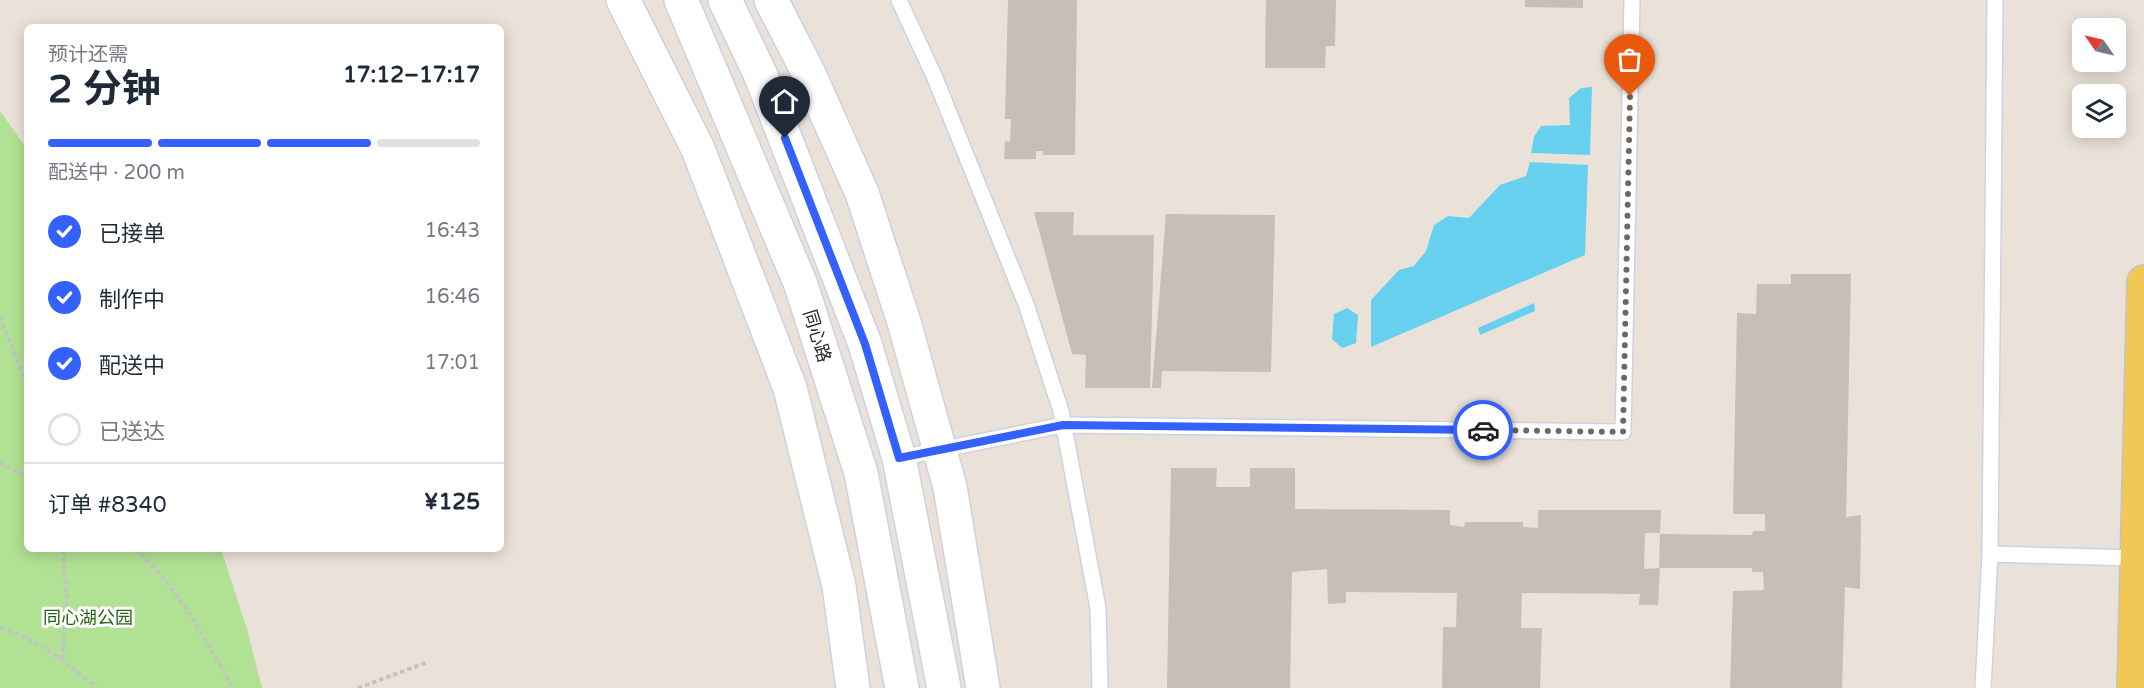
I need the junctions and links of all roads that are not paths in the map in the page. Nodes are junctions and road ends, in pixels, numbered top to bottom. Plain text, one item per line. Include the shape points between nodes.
1 (623, 0) edge
2 (681, 0) edge
3 (725, 0) edge
4 (771, 0) edge
5 (899, 0) edge
6 (1632, 0) edge
7 (1995, 0) edge
8 (2144, 282) edge
9 (1063, 425) junction
10 (941, 449) junction
11 (899, 458) junction
12 (1990, 554) junction
13 (2137, 558) junction
14 (853, 688) edge
15 (902, 688) edge
16 (944, 688) edge
17 (983, 688) edge
18 (1100, 688) edge
19 (1983, 688) edge
20 (2134, 688) edge

1 - 14 street via 698,149 790,388 839,586
2 - 15 street, 同心路 via 801,285 861,473
3 - 11 street via 761,76 861,333
4 - 10 street via 862,193
5 - 9 lane via 935,78 1026,304
6 - 9 lane via 1623,432
7 - 12 lane
8 - 13 main road
9 - 10 lane
9 - 18 lane via 1098,608
10 - 11 lane
10 - 17 street
11 - 16 street
12 - 13 lane
12 - 19 lane
13 - 20 main road

